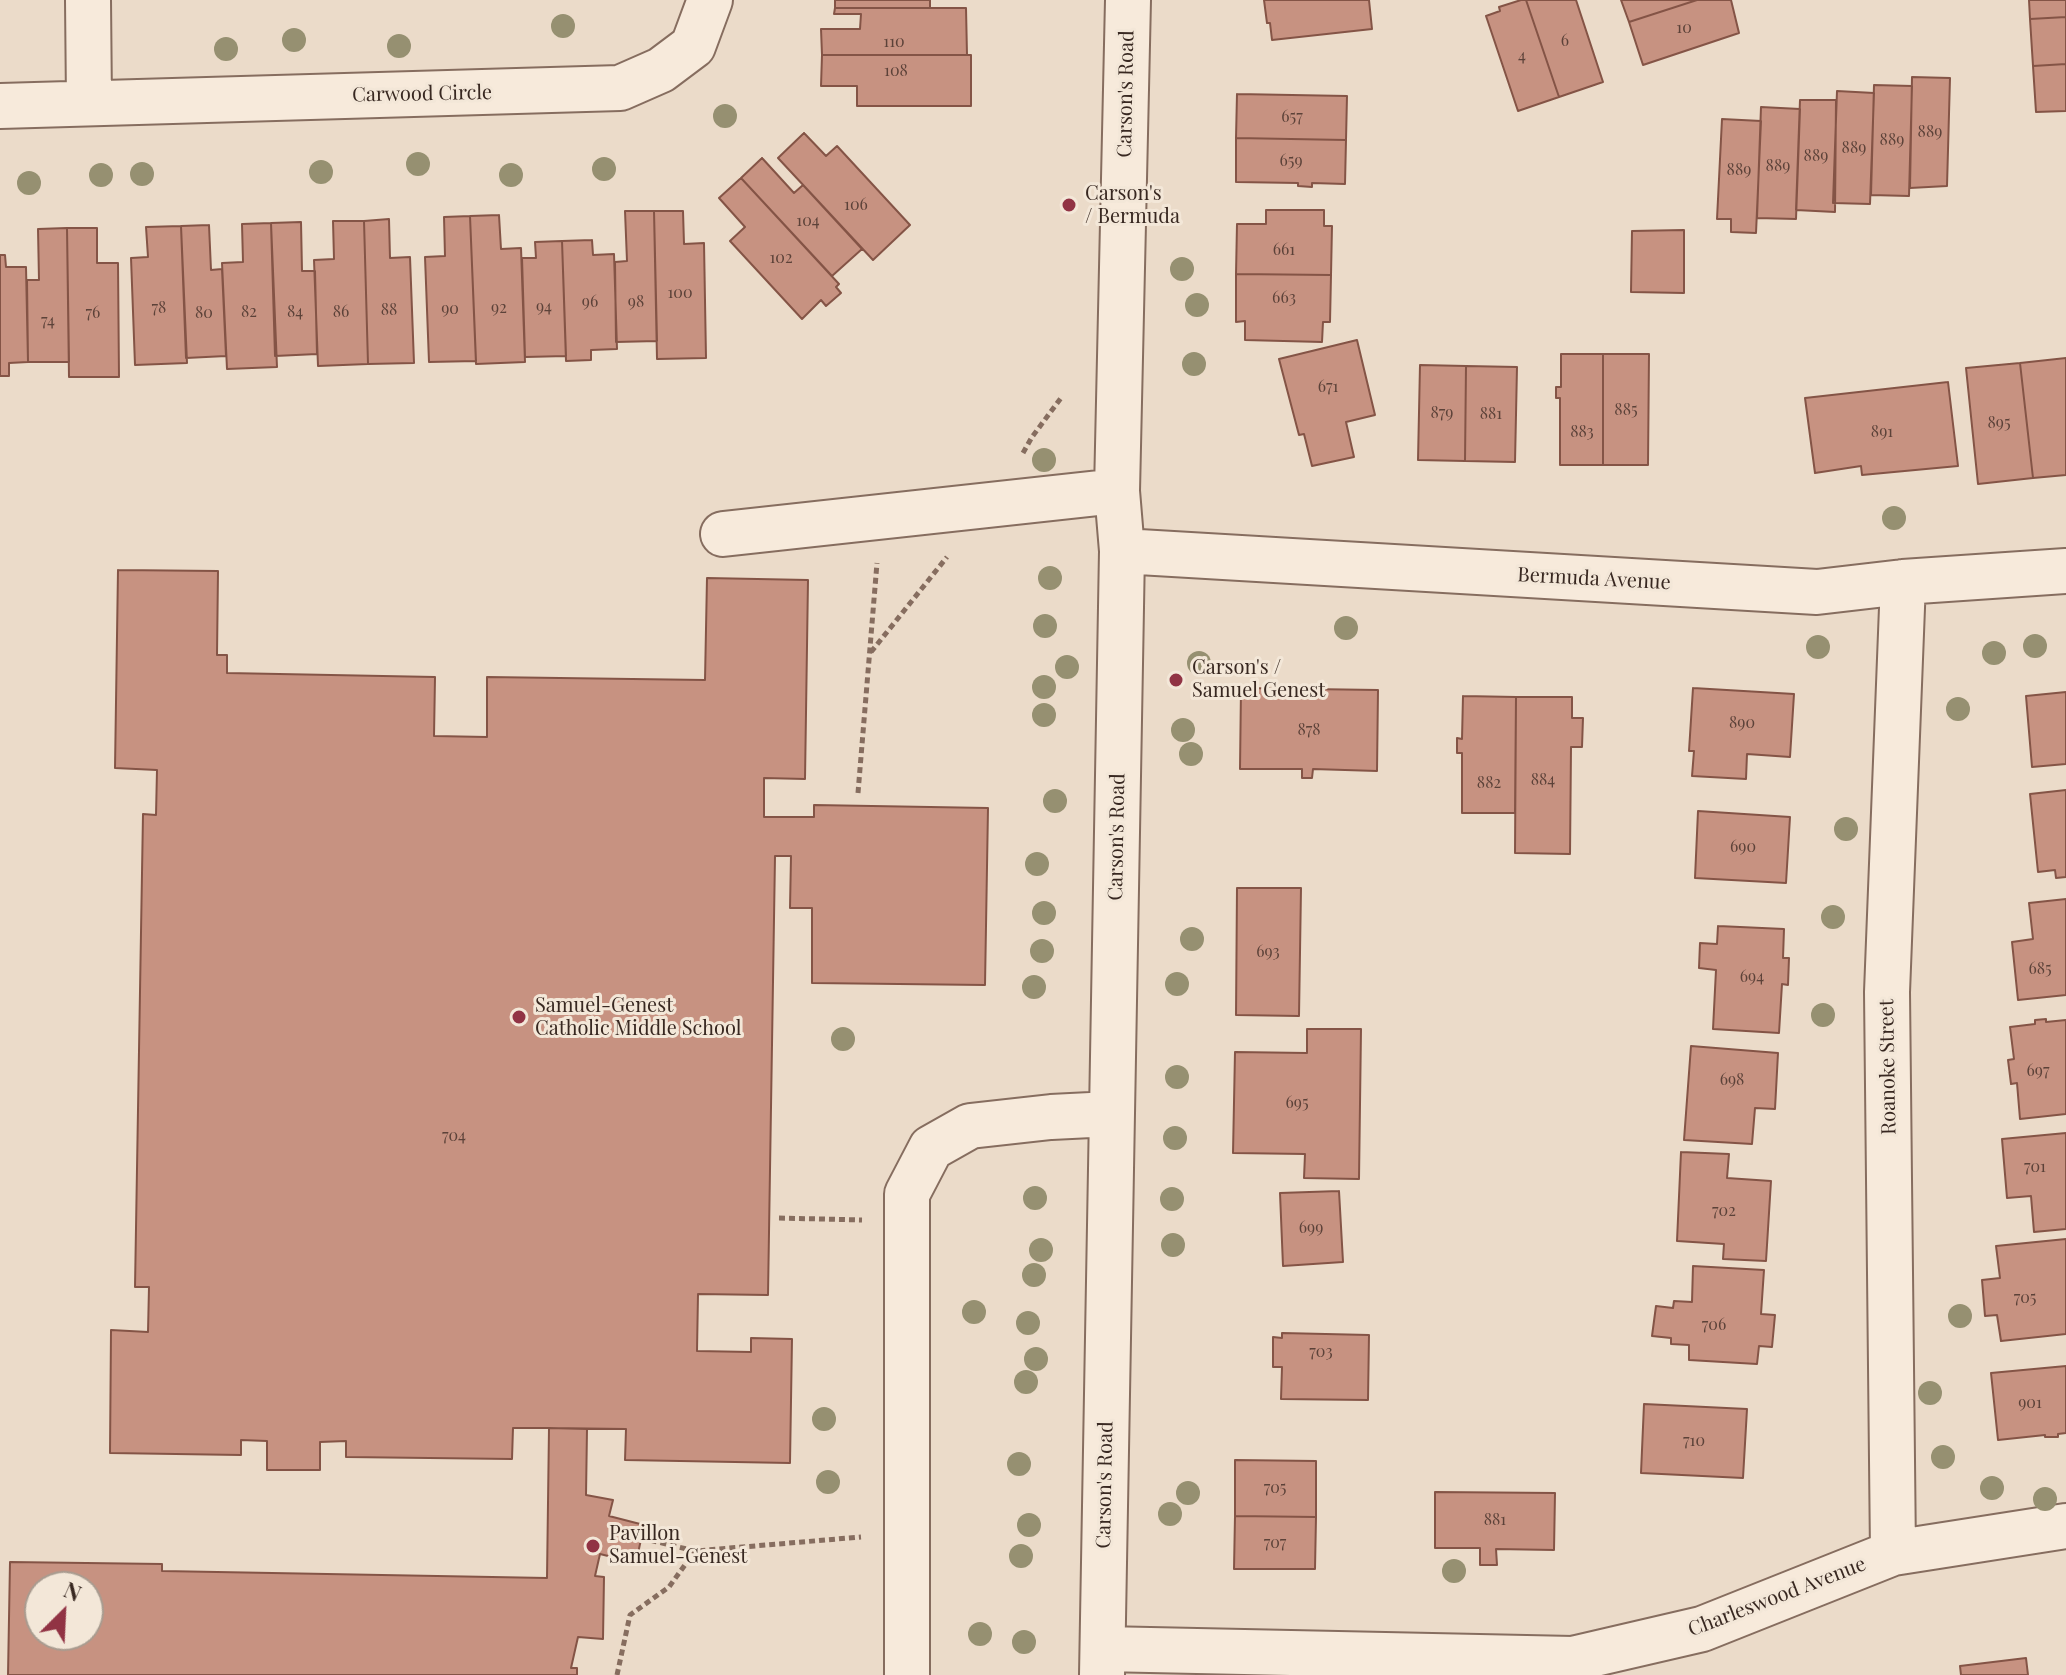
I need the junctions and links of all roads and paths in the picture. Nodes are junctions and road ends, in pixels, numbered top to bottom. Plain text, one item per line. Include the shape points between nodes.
1 (88, 0) edge
2 (710, 0) edge
3 (1128, 0) edge
4 (89, 102) junction
5 (0, 106) edge
6 (1117, 491) junction
7 (723, 534) dead end
8 (879, 549) dead end
9 (1122, 551) junction
10 (950, 554) dead end
11 (2066, 571) edge
12 (1903, 582) junction
13 (870, 653) junction
14 (858, 793) dead end
15 (1111, 1114) junction
16 (779, 1218) dead end
17 (907, 1221) junction
18 (2066, 1526) edge
19 (906, 1533) junction
20 (641, 1538) dead end
21 (695, 1551) junction
22 (1893, 1553) junction
23 (1102, 1662) edge
24 (617, 1675) edge
25 (907, 1675) edge

1 - 4 street
2 - 4 street, Carwood Circle via 693,46 661,70 620,88
3 - 6 street, Carson's Road
4 - 5 street, Carwood Circle
6 - 7 street
6 - 9 street, Carson's Road
8 - 13 path
9 - 12 street, Bermuda Avenue via 1817,592
9 - 15 street, Carson's Road
10 - 13 path
11 - 12 street, Bermuda Avenue
12 - 22 street, Roanoke Street via 1887,992
13 - 14 path
15 - 17 street via 970,1126 931,1148 907,1194
15 - 23 street, Carson's Road
16 - 17 path
17 - 19 street
18 - 22 street, Charleswood Avenue
19 - 21 path
19 - 25 street
20 - 21 path
21 - 24 path via 669,1587 630,1615
22 - 23 street, Charleswood Avenue via 1702,1629 1573,1659

